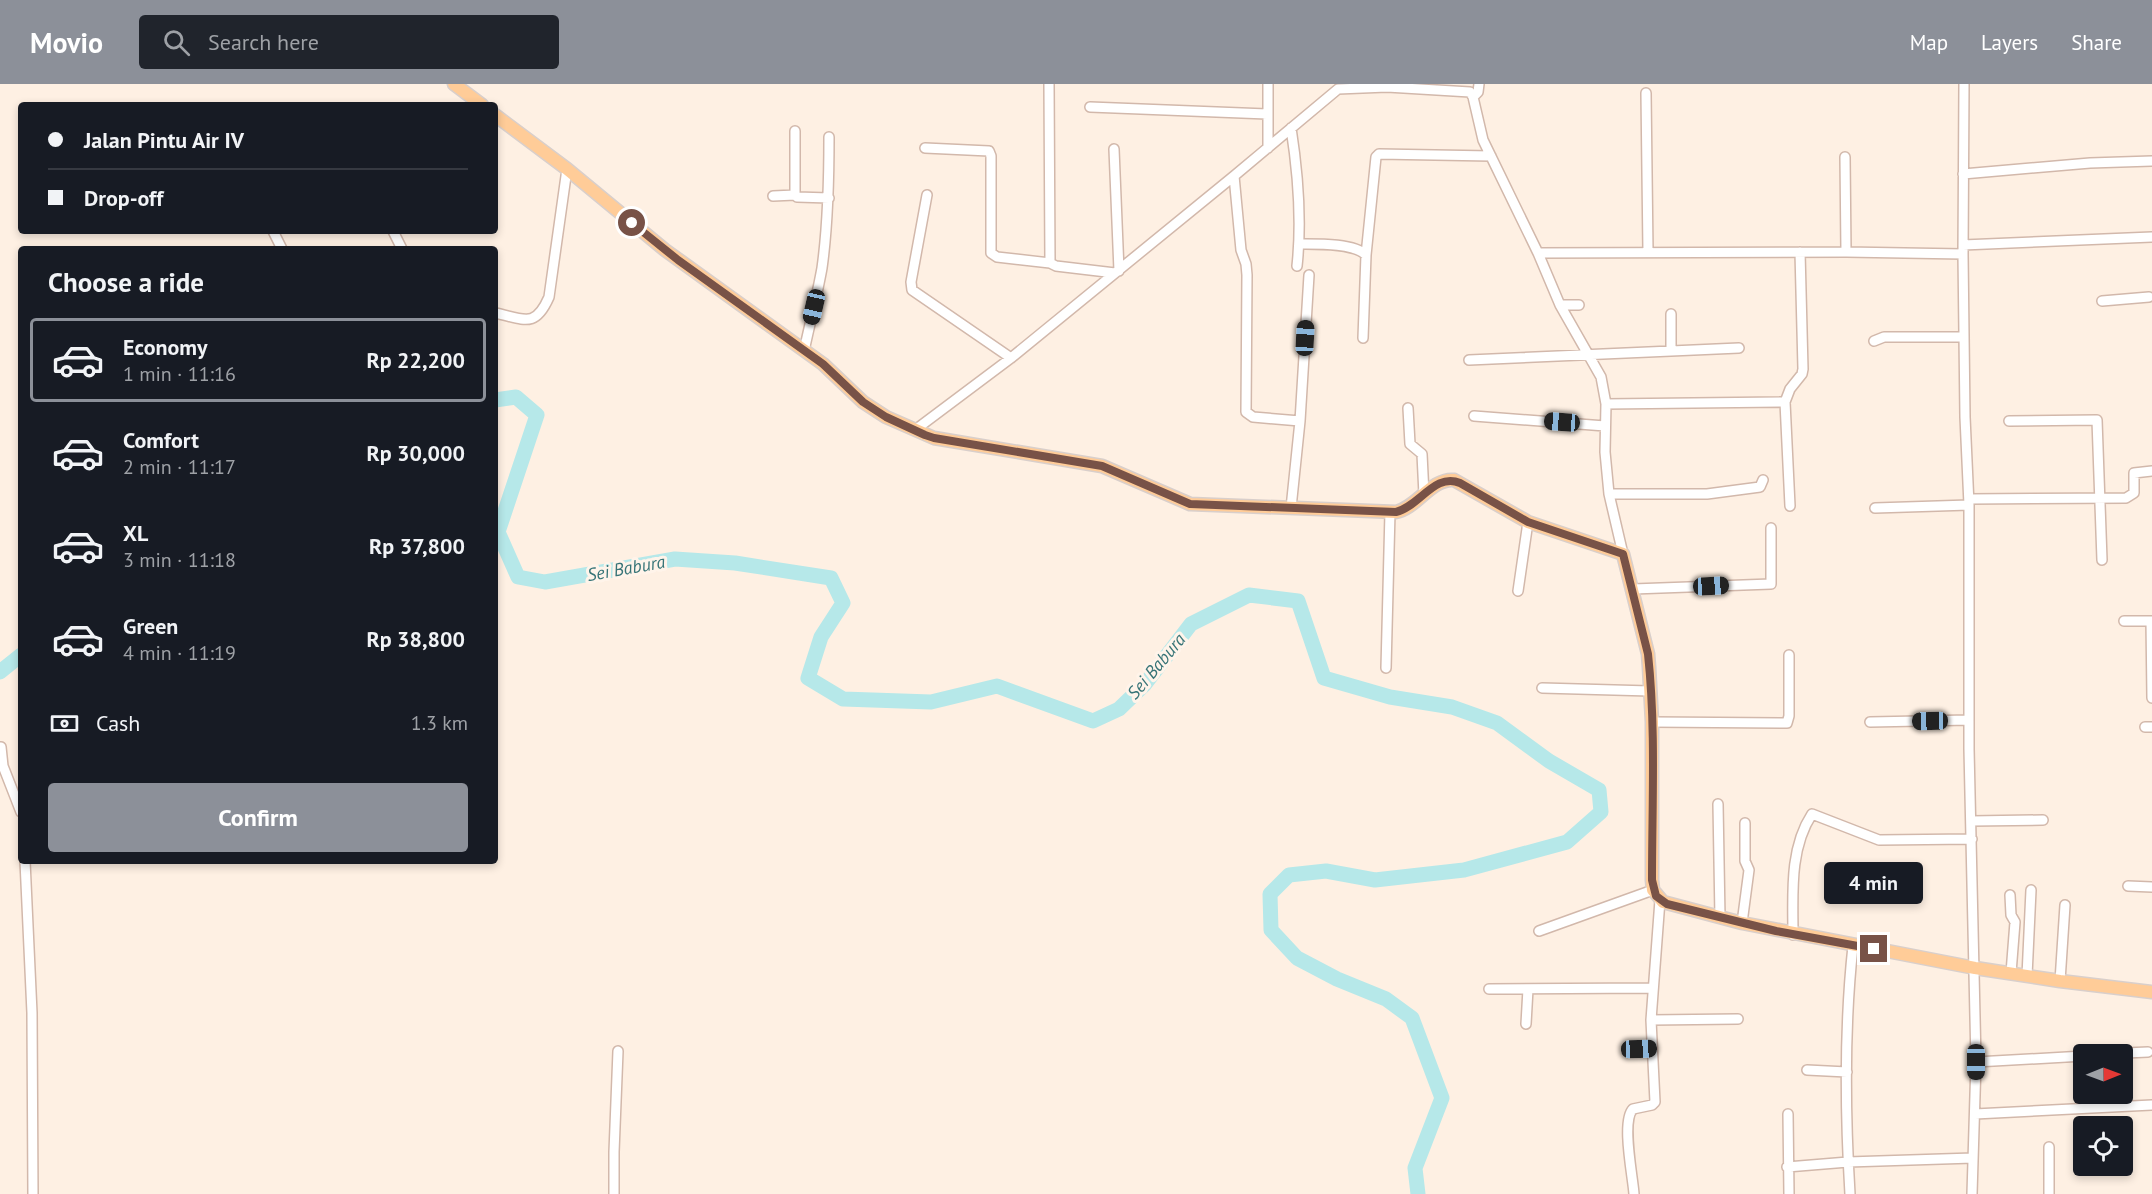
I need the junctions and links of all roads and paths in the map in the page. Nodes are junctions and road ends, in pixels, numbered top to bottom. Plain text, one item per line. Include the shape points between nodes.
1 (454, 84) edge
2 (1049, 84) edge
3 (1268, 84) edge
4 (1479, 84) edge
5 (1964, 84) edge
6 (1387, 85) edge
7 (1646, 93) dead end
8 (1473, 97) junction
9 (478, 102) edge
10 (1090, 107) dead end
11 (1267, 114) junction
12 (498, 117) edge
13 (1292, 128) junction
14 (795, 131) dead end
15 (829, 137) dead end
16 (925, 148) dead end
17 (1268, 148) junction
18 (1114, 149) dead end
19 (1491, 156) junction
20 (1845, 157) dead end
21 (2152, 161) edge
22 (567, 169) junction
23 (1963, 174) junction
24 (1234, 176) junction
25 (795, 195) junction
26 (927, 195) dead end
27 (773, 196) dead end
28 (829, 198) junction
29 (2152, 237) edge
30 (1300, 244) junction
31 (1963, 250) junction
32 (1648, 252) junction
33 (1800, 252) junction
34 (1846, 252) junction
35 (1538, 253) junction
36 (1366, 255) junction
37 (1050, 263) junction
38 (1297, 266) dead end
39 (1117, 272) junction
40 (1309, 275) dead end
41 (2149, 297) dead end
42 (2102, 301) dead end
43 (1560, 305) junction
44 (1579, 305) dead end
45 (498, 314) edge
46 (1671, 314) dead end
47 (1964, 337) junction
48 (1363, 338) dead end
49 (1874, 341) dead end
50 (1739, 348) dead end
51 (804, 351) junction
52 (1671, 351) junction
53 (1588, 356) junction
54 (1011, 358) junction
55 (1470, 360) dead end
56 (1785, 402) junction
57 (1606, 404) junction
58 (1408, 408) dead end
59 (1474, 416) dead end
60 (1300, 421) junction
61 (2009, 421) dead end
62 (1605, 426) junction
63 (915, 430) junction
64 (2152, 471) edge
65 (1763, 480) dead end
66 (1609, 494) junction
67 (1424, 495) junction
68 (2100, 498) junction
69 (1969, 502) junction
70 (1790, 506) dead end
71 (1292, 508) junction
72 (1875, 508) dead end
73 (1390, 512) junction
74 (1528, 522) junction
75 (1771, 528) dead end
76 (1623, 554) junction
77 (2102, 560) dead end
78 (1633, 589) junction
79 (1518, 591) dead end
80 (2124, 621) dead end
81 (2151, 621) edge
82 (1789, 656) dead end
83 (1386, 668) dead end
84 (1542, 688) dead end
85 (1650, 691) junction
86 (2152, 698) edge
87 (1969, 720) junction
88 (1652, 722) junction
89 (1870, 722) dead end
90 (1, 747) edge
91 (18, 804) edge
92 (1719, 804) dead end
93 (2043, 820) dead end
94 (1971, 821) junction
95 (1746, 823) dead end
96 (1972, 839) junction
97 (25, 864) edge
98 (2128, 886) dead end
99 (2152, 887) edge
100 (2031, 890) dead end
101 (1657, 895) junction
102 (2010, 896) dead end
103 (2065, 905) dead end
104 (1720, 918) junction
105 (1742, 923) junction
106 (1539, 931) dead end
107 (1793, 935) junction
108 (1853, 945) junction
109 (1975, 968) junction
110 (2011, 973) junction
111 (2027, 976) junction
112 (2060, 981) junction
113 (1653, 988) junction
114 (1489, 989) dead end
115 (1528, 989) junction
116 (2152, 992) edge
117 (1738, 1019) dead end
118 (1651, 1020) junction
119 (1526, 1024) dead end
120 (1652, 1048) junction
121 (1627, 1049) dead end
122 (618, 1050) dead end
123 (2148, 1052) dead end
124 (2133, 1053) edge
125 (2073, 1057) edge
126 (1976, 1062) junction
127 (1808, 1070) dead end
128 (1847, 1072) junction
129 (2152, 1105) edge
130 (1788, 1114) dead end
131 (1975, 1114) junction
132 (2049, 1147) dead end
133 (1973, 1158) junction
134 (1848, 1162) junction
135 (1787, 1167) junction
136 (33, 1194) edge
137 (614, 1194) edge
138 (1634, 1194) edge
139 (1788, 1194) edge
140 (1850, 1194) edge
141 (1972, 1194) edge
142 (2049, 1194) edge

1 - 9 main road
2 - 37 street
3 - 11 street
4 - 8 street
5 - 23 street
6 - 8 street via 1470,92
6 - 13 street via 1338,88
7 - 32 street
8 - 19 street
10 - 11 street
11 - 17 street
12 - 22 main road
13 - 17 street
13 - 30 street
14 - 25 street
15 - 28 street
16 - 37 street via 989,151 991,253
17 - 24 street
18 - 39 street
19 - 35 street
19 - 36 street via 1379,154
20 - 34 street
21 - 23 street
22 - 45 street via 549,297 543,311 529,320
22 - 51 main road via 665,250
23 - 31 street
24 - 39 street
24 - 60 street via 1247,275 1246,412 1253,417
25 - 27 street
25 - 28 street
26 - 54 street via 911,288
28 - 51 street via 822,266
29 - 31 street
30 - 36 street via 1360,250
30 - 38 street
31 - 34 street
31 - 47 street
32 - 33 street
32 - 35 street
33 - 34 street
33 - 56 street via 1803,369
35 - 43 street
36 - 48 street
37 - 39 street
39 - 54 street
40 - 60 street
41 - 42 street
43 - 44 street
43 - 53 street
46 - 52 street
47 - 49 street via 1884,337
47 - 69 street
50 - 52 street
51 - 63 main road via 863,402
52 - 53 street
53 - 55 street
53 - 57 street via 1601,377
54 - 63 street
56 - 57 street
56 - 70 street
57 - 62 street
58 - 67 street via 1410,444 1422,454
59 - 62 street
60 - 71 street
61 - 68 street via 2097,420
62 - 66 street
63 - 71 main road via 934,438 1102,466 1190,504
64 - 68 street via 2135,473 2131,496
65 - 66 street via 1761,487 1716,493
66 - 76 street
67 - 73 main road via 1403,510
67 - 74 main road via 1440,483 1454,480
68 - 69 street
68 - 77 street
69 - 72 street
69 - 87 street
71 - 73 main road
73 - 83 street
74 - 76 main road
74 - 79 street
75 - 78 street via 1771,584
76 - 78 main road
78 - 85 main road via 1648,654
80 - 81 street
81 - 86 street
82 - 88 street via 1787,723
84 - 85 street
85 - 88 main road
87 - 89 street
87 - 94 street
88 - 101 main road
90 - 91 street via 3,766
92 - 104 street
93 - 94 street
94 - 96 street
95 - 105 street via 1745,861 1749,870
96 - 107 street via 1879,840 1812,814 1795,864
96 - 109 street
97 - 136 street via 32,1013
98 - 99 street
100 - 111 street
101 - 104 main road
101 - 106 street
101 - 113 street
102 - 110 street via 2015,922
103 - 112 street
104 - 105 main road
105 - 107 main road
107 - 108 main road
108 - 109 main road
108 - 128 street via 1846,1025
109 - 110 main road
109 - 126 street
110 - 111 main road
111 - 112 main road
112 - 116 main road
113 - 115 street
113 - 118 street
114 - 115 street
115 - 119 street
117 - 118 street
118 - 120 street
120 - 121 street
120 - 138 street via 1655,1102 1629,1113
122 - 137 street
123 - 124 street
125 - 126 street
126 - 131 street
127 - 128 street
128 - 134 street
129 - 131 street
130 - 135 street
131 - 133 street
132 - 142 street
133 - 134 street
133 - 141 street
134 - 135 street
134 - 140 street
135 - 139 street

